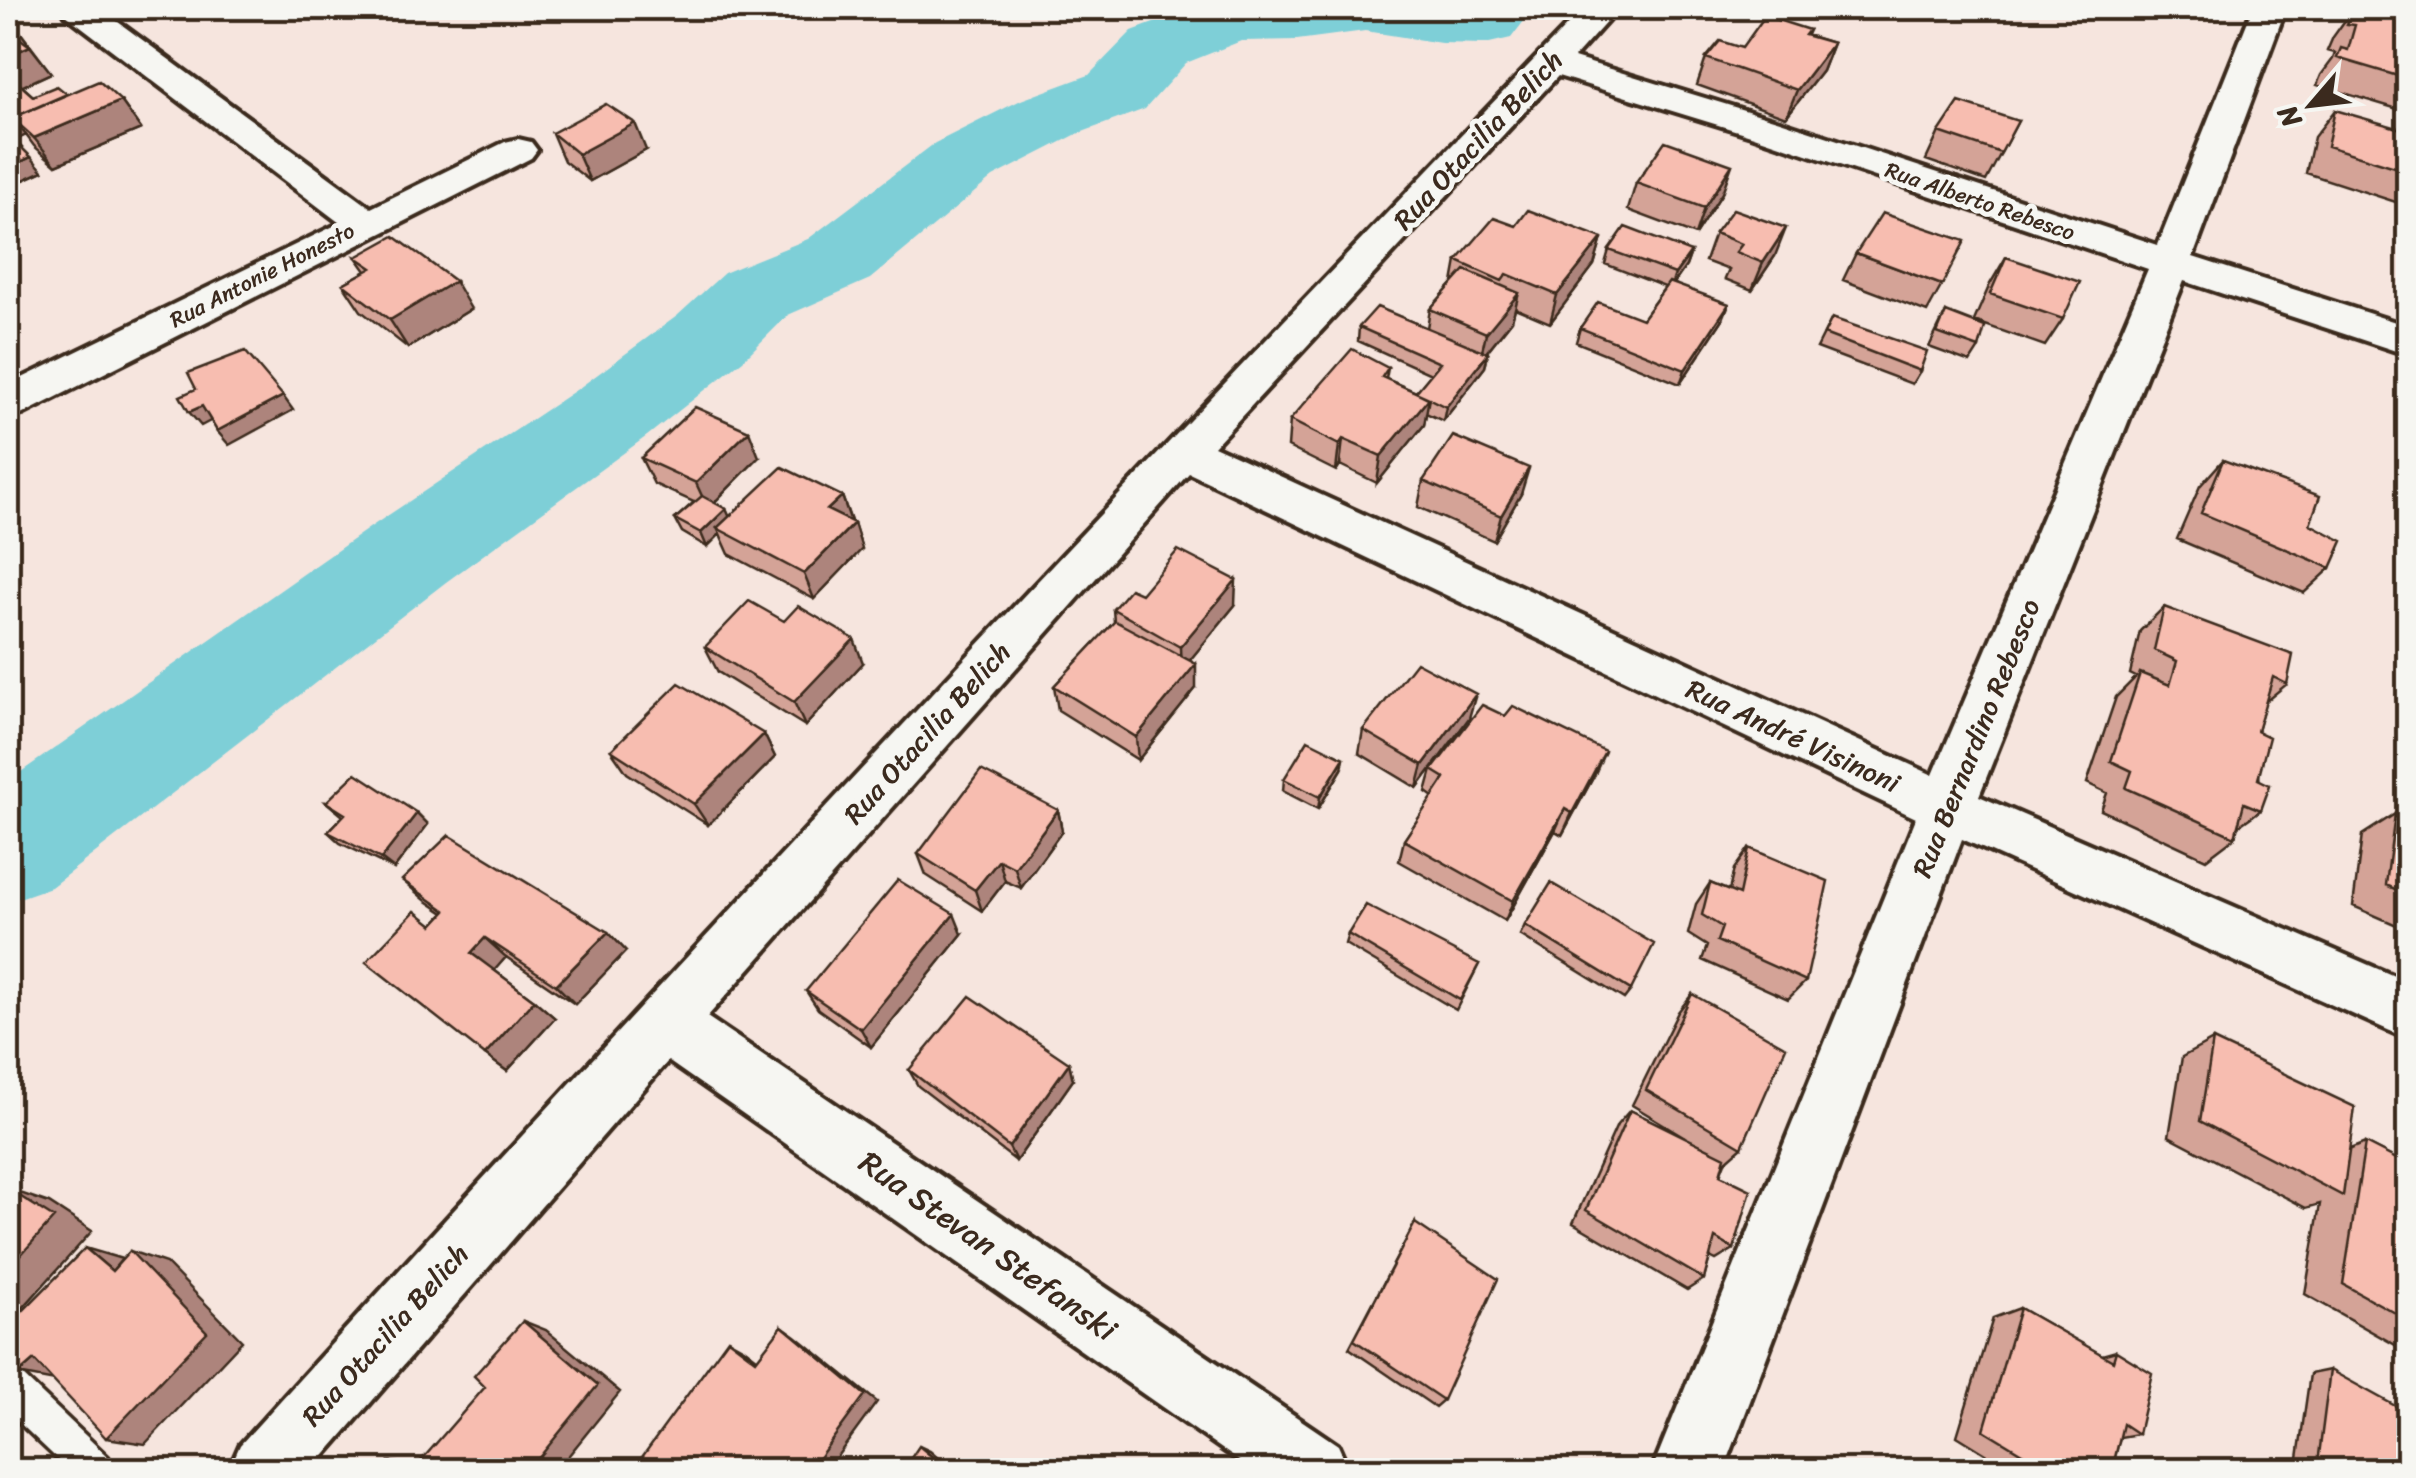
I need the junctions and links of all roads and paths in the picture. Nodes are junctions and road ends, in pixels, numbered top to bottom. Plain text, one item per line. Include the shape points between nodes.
1 (78, 8) edge
2 (1602, 8) edge
3 (2270, 8) edge
4 (1552, 63) junction
5 (518, 150) dead end
6 (366, 223) junction
7 (2170, 265) junction
8 (2408, 341) edge
9 (8, 403) edge
10 (1183, 451) junction
11 (1946, 807) junction
12 (2408, 1011) edge
13 (663, 1022) junction
14 (8, 1387) edge
15 (96, 1470) edge
16 (265, 1470) edge
17 (1313, 1470) edge
18 (1688, 1470) edge

1 - 6 street
2 - 4 street, Rua Otacilia Belich
3 - 7 street, Rua Bernardino Rebesco
4 - 7 street, Rua Alberto Rebesco via 1660,93
4 - 10 street, Rua Otacilia Belich
5 - 6 street, Rua Antonie Honesto
6 - 9 street, Rua Antonie Honesto
7 - 8 street, Rua Alberto Rebesco
7 - 11 street, Rua Bernardino Rebesco
10 - 11 street, Rua André Visinoni
10 - 13 street, Rua Otacilia Belich
11 - 12 street, Rua André Visinoni
11 - 18 street, Rua Bernardino Rebesco
13 - 16 street, Rua Otacilia Belich
13 - 17 street, Rua Stevan Stefanski
14 - 15 lane

